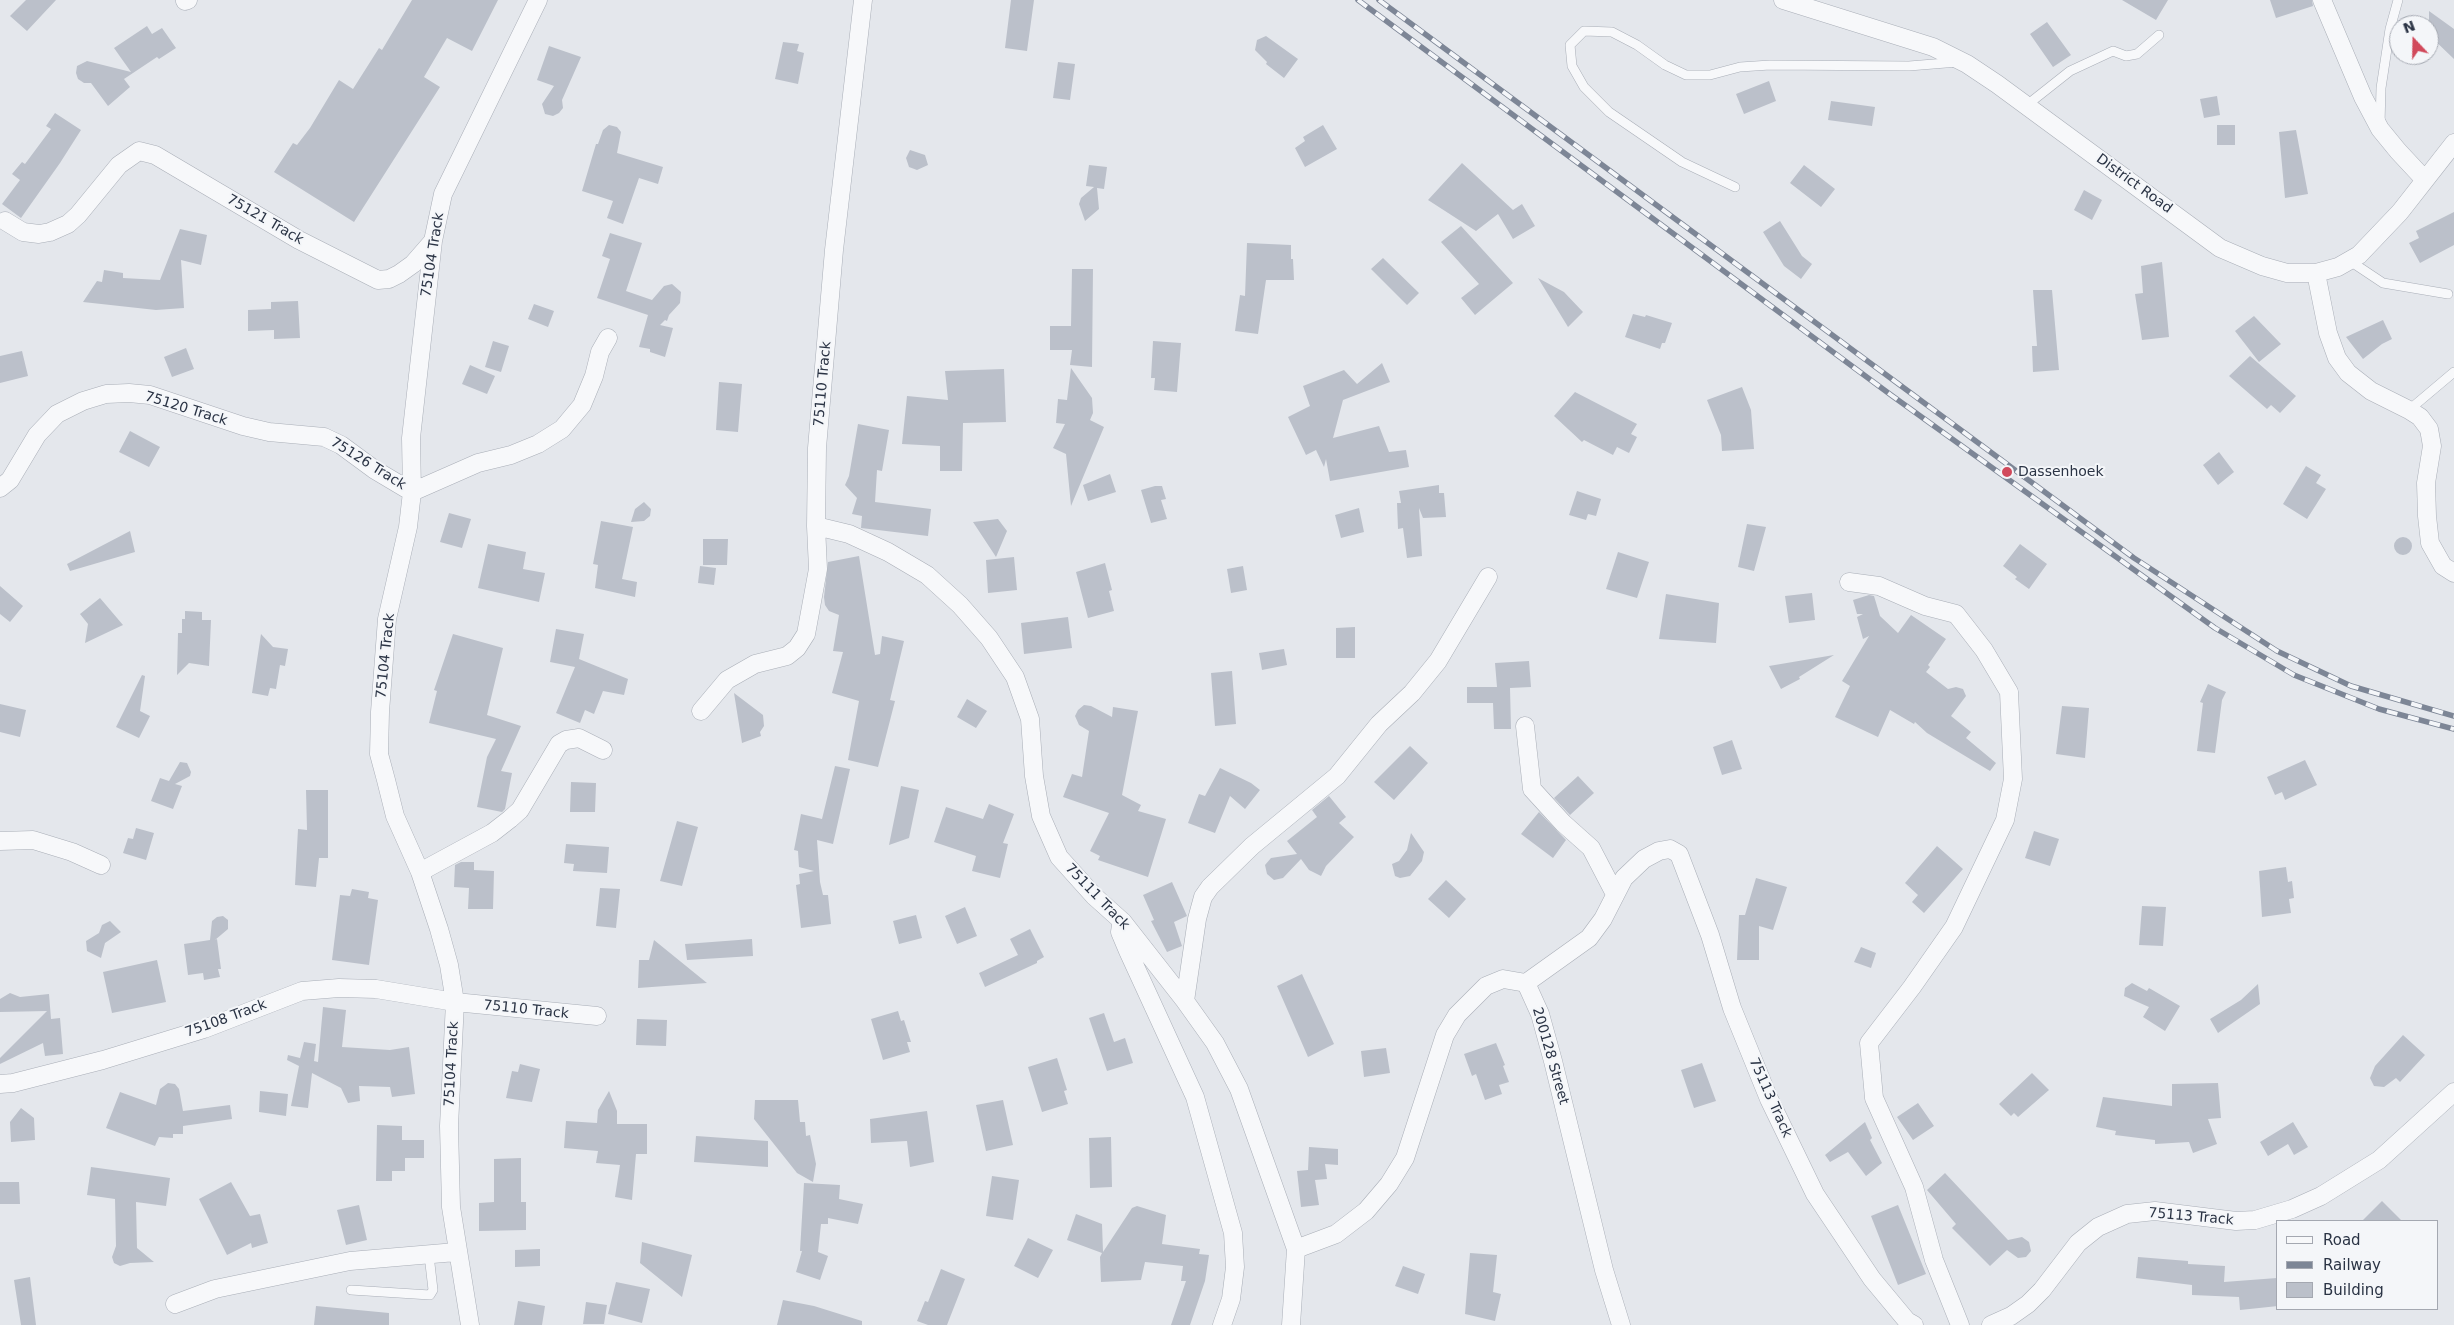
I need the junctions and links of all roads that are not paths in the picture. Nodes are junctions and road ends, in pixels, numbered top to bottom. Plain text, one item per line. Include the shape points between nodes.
1 (538, 0) edge
2 (863, 0) edge
3 (1783, 0) edge
4 (2322, 0) edge
5 (2395, 2) edge
6 (2159, 35) dead end
7 (1963, 62) junction
8 (2027, 105) junction
9 (2380, 129) junction
10 (2454, 144) edge
11 (2425, 180) junction
12 (1735, 187) dead end
13 (5, 221) dead end
14 (432, 241) junction
15 (2350, 260) junction
16 (2316, 273) junction
17 (2448, 294) dead end
18 (608, 338) dead end
19 (2454, 372) edge
20 (2409, 410) junction
21 (324, 437) joint
22 (0, 488) edge
23 (412, 492) junction
24 (816, 526) junction
25 (2454, 573) edge
26 (1488, 577) dead end
27 (1849, 582) dead end
28 (701, 711) dead end
29 (1525, 726) dead end
30 (603, 750) dead end
31 (0, 841) edge
32 (101, 865) dead end
33 (420, 872) junction
34 (1615, 894) junction
35 (1123, 922) junction
36 (1526, 983) junction
37 (455, 1002) junction
38 (1185, 1002) junction
39 (597, 1016) dead end
40 (0, 1084) edge
41 (2454, 1092) edge
42 (1296, 1249) junction
43 (456, 1252) junction
44 (430, 1255) junction
45 (351, 1290) dead end
46 (174, 1304) dead end
47 (470, 1325) edge
48 (1222, 1325) edge
49 (1290, 1325) edge
50 (1621, 1325) edge
51 (1914, 1325) edge
52 (1960, 1325) edge
53 (1991, 1325) edge

1 - 14 street, 75104 Track via 443,194
2 - 24 street, 75110 Track via 834,250 817,448
3 - 7 street, District Road via 1933,46
4 - 9 street
5 - 9 lane via 2381,88
6 - 8 lane via 2137,54 2126,56 2113,51 2070,71
7 - 8 street, District Road
7 - 12 lane via 1909,66 1770,65 1740,67 1710,75 1686,75 1612,32 1584,31 1570,45 1572,66 1584,87 1609,112 1682,162
8 - 16 street, District Road via 2220,248 2278,271
9 - 11 street
10 - 11 street, District Road
11 - 15 street, District Road via 2376,239
13 - 14 street, 75121 Track via 23,232 39,234 68,224 124,161 139,151 155,155 300,240 378,280 389,279 413,264
14 - 23 street, 75104 Track via 410,438
15 - 16 street, District Road
15 - 17 lane via 2383,283
16 - 20 street via 2328,333 2337,358 2348,373 2371,391
18 - 23 street via 582,405 562,428 538,444 478,463
19 - 20 lane
20 - 25 street via 2420,417 2429,429 2432,446 2426,483 2430,543 2443,566
21 - 22 street, 75120 Track via 242,426 150,395 106,394 57,414 37,435 10,480
21 - 23 street, 75126 Track
23 - 33 street, 75104 Track via 404,554 388,619 379,754 395,816
24 - 28 street, 75110 Track via 818,569 802,642 787,656 755,664 727,680
24 - 35 street, 75111 Track via 849,534 927,575 989,638 1015,678 1030,719 1034,776 1042,816 1059,857
26 - 38 street via 1438,661 1412,693 1379,724 1337,776 1252,846 1210,887 1197,919
27 - 52 street via 1879,586 1926,606 1956,614 1984,650 2009,692 2013,779 2005,820 1954,927 1869,1043 1874,1098 1914,1187 1934,1260
29 - 34 street via 1532,789 1591,848
30 - 33 street via 579,738 559,744 520,810 492,833
31 - 32 street via 33,840
33 - 37 street, 75104 Track via 449,965
34 - 36 street via 1603,920 1589,938
34 - 51 street, 75113 Track via 1624,878 1644,859 1670,849 1679,854 1710,935 1732,1008 1769,1099 1815,1194 1872,1279
35 - 38 street, 75111 Track
35 - 48 street via 1120,932 1195,1097 1233,1233 1235,1267 1231,1299
36 - 42 street via 1503,979 1486,986 1456,1015 1445,1035 1406,1158 1390,1184 1366,1211 1336,1234
36 - 50 street, 200128 Street via 1540,1014 1604,1270
37 - 39 street, 75110 Track
37 - 40 street, 75108 Track via 376,989 338,988 302,992 204,1029 103,1060
37 - 43 street, 75104 Track via 449,1126 451,1208
38 - 42 street, 75111 Track via 1215,1043 1239,1089
41 - 53 street, 75113 Track via 2379,1160 2321,1196 2292,1209 2255,1220 2236,1221 2155,1211 2126,1214 2098,1227 2078,1243 2028,1304
42 - 49 street
43 - 44 street
43 - 47 street, 75104 Track
44 - 45 lane via 433,1290 430,1295
44 - 46 street via 350,1262 215,1289

